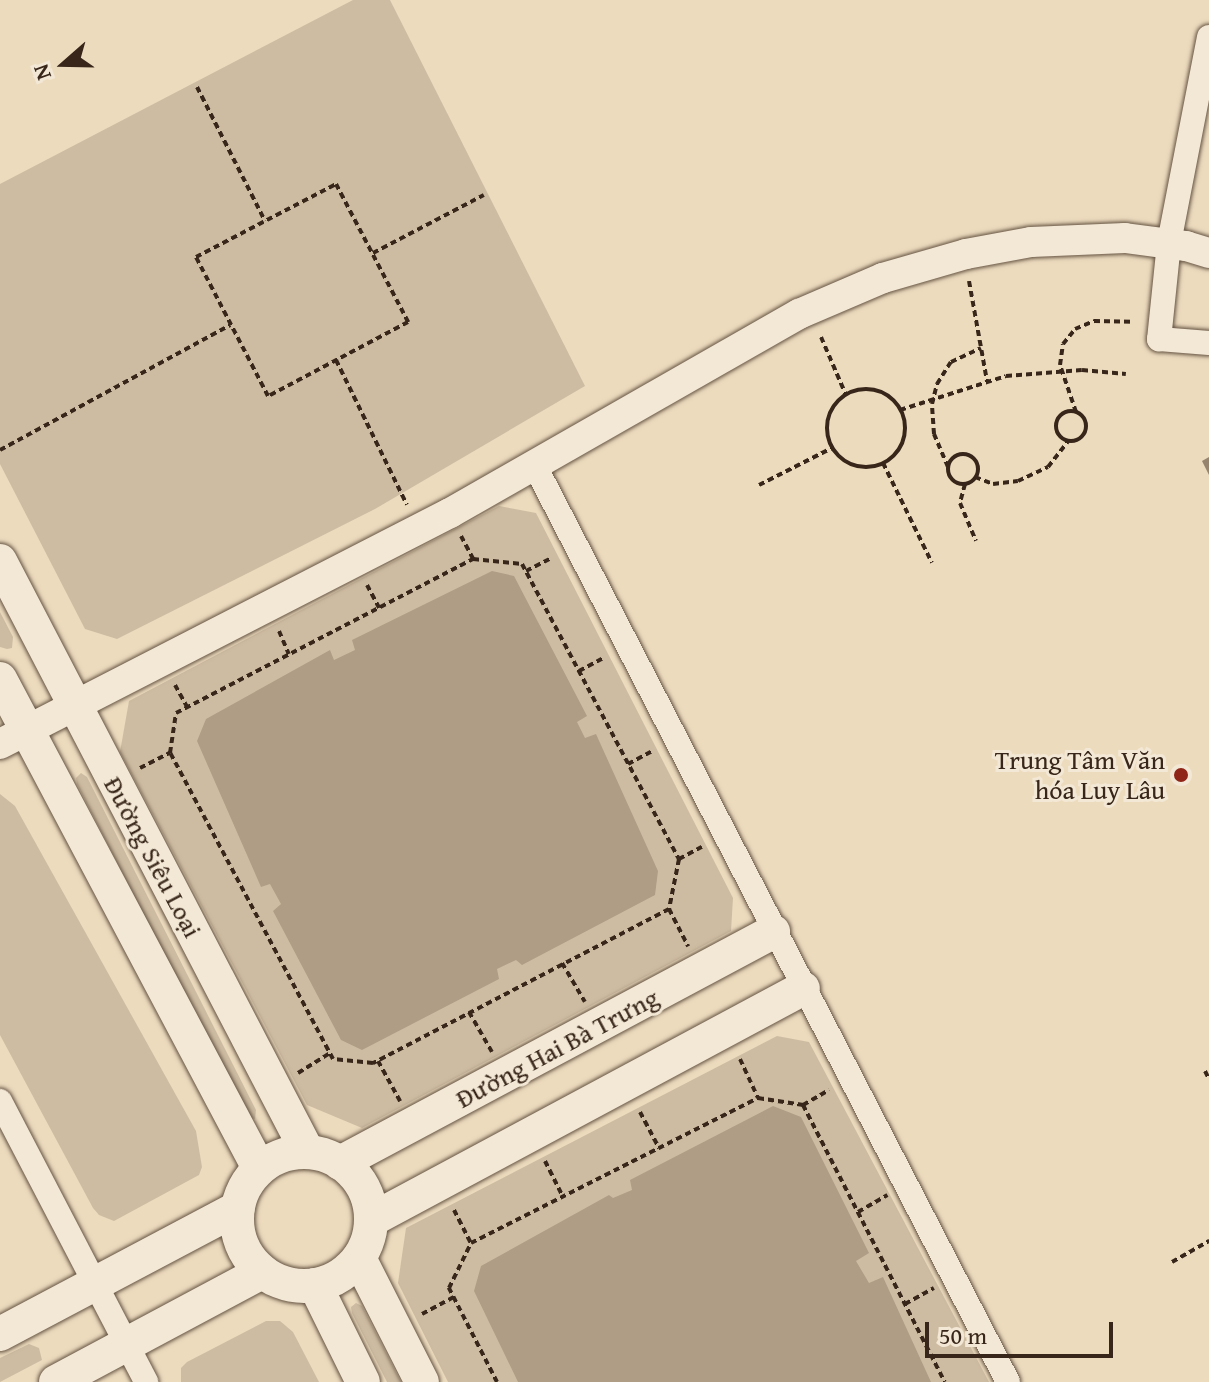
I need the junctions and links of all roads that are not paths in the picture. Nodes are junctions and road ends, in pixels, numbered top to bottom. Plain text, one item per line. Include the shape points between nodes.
1 (1209, 37) edge
2 (1169, 243) junction
3 (1209, 253) edge
4 (1209, 343) edge
5 (534, 464) junction
6 (0, 561) edge
7 (0, 679) edge
8 (74, 707) junction
9 (13, 737) edge
10 (773, 932) junction
11 (803, 988) junction
12 (0, 1101) edge
13 (307, 1151) junction
14 (340, 1163) junction
15 (259, 1168) junction
16 (238, 1208) junction
17 (371, 1220) junction
18 (359, 1258) junction
19 (262, 1272) junction
20 (97, 1284) junction
21 (315, 1285) junction
22 (0, 1334) edge
23 (127, 1345) junction
24 (56, 1382) edge
25 (146, 1382) edge
26 (363, 1382) edge
27 (422, 1382) edge
28 (1008, 1382) edge

1 - 2 street
2 - 3 street
2 - 4 street via 1159,339
2 - 5 street via 1125,238 1031,242 883,278 799,314
5 - 8 street
5 - 10 street
6 - 8 main road, Đường Siêu Loại
7 - 9 main road, Đường Siêu Loại
8 - 9 street
8 - 13 main road, Đường Siêu Loại
9 - 15 main road, Đường Siêu Loại
10 - 11 street
10 - 14 main road, Đường Hai Bà Trưng
11 - 17 main road
11 - 28 street
12 - 20 street
13 - 14 main road
13 - 15 main road via 281,1155
14 - 17 main road via 367,1195
15 - 16 main road via 243,1189
16 - 19 main road via 240,1240
16 - 20 main road
17 - 18 main road
18 - 21 main road via 335,1279
18 - 27 main road
19 - 21 main road via 287,1284
19 - 23 main road
20 - 22 main road
20 - 23 street
21 - 26 main road
23 - 24 main road
23 - 25 street

